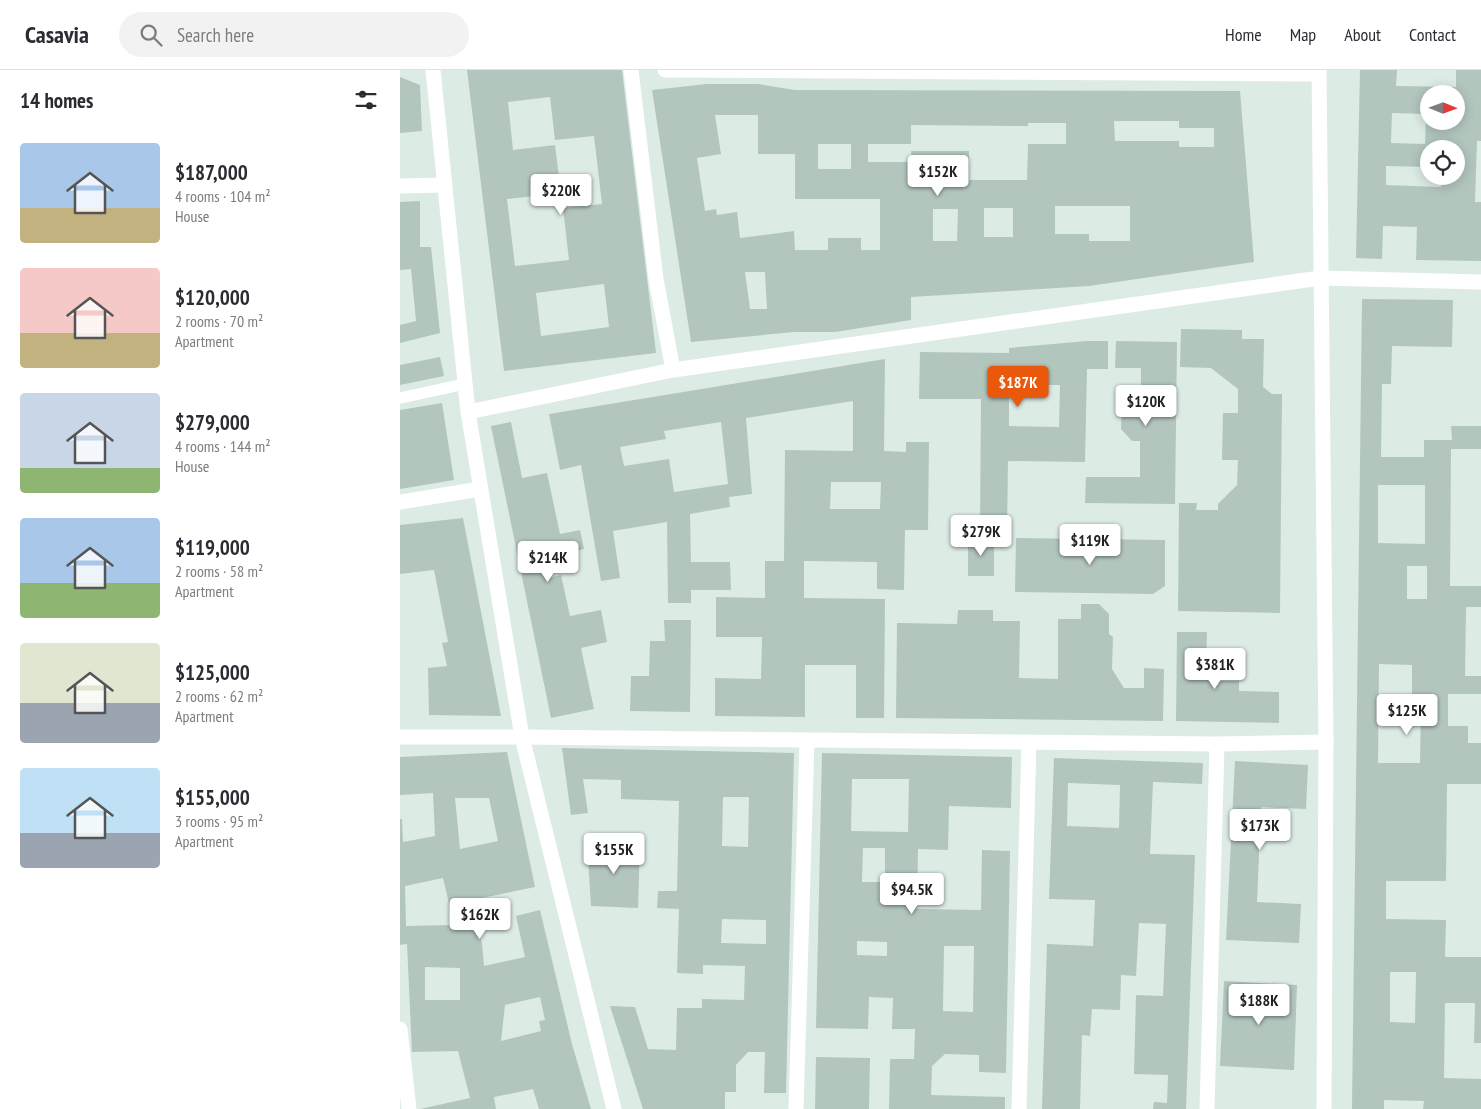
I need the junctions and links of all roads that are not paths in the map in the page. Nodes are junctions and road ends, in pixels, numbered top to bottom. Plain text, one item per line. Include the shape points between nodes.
1 (433, 70) edge
2 (631, 70) edge
3 (665, 70) edge
4 (1319, 72) edge
5 (444, 185) junction
6 (400, 186) edge
7 (1320, 278) junction
8 (1481, 282) edge
9 (673, 370) junction
10 (465, 384) junction
11 (400, 398) edge
12 (468, 412) junction
13 (480, 489) junction
14 (400, 502) edge
15 (522, 736) junction
16 (400, 738) edge
17 (807, 741) junction
18 (1029, 742) junction
19 (1326, 742) junction
20 (1217, 744) junction
21 (400, 1029) edge
22 (409, 1109) edge
23 (614, 1109) edge
24 (796, 1109) edge
25 (1019, 1109) edge
26 (1207, 1109) edge
27 (1324, 1109) edge

1 - 5 street
2 - 9 street via 656,279
3 - 4 street
4 - 7 street
5 - 6 street
5 - 10 street
7 - 8 street
7 - 9 street
7 - 19 street
9 - 12 street
10 - 11 lane
10 - 12 street
12 - 13 street
13 - 14 street
13 - 15 street
15 - 16 street
15 - 17 street
15 - 23 street
17 - 18 street
17 - 24 street
18 - 20 street
18 - 25 street
19 - 20 street
19 - 27 street
20 - 26 street
21 - 22 street

